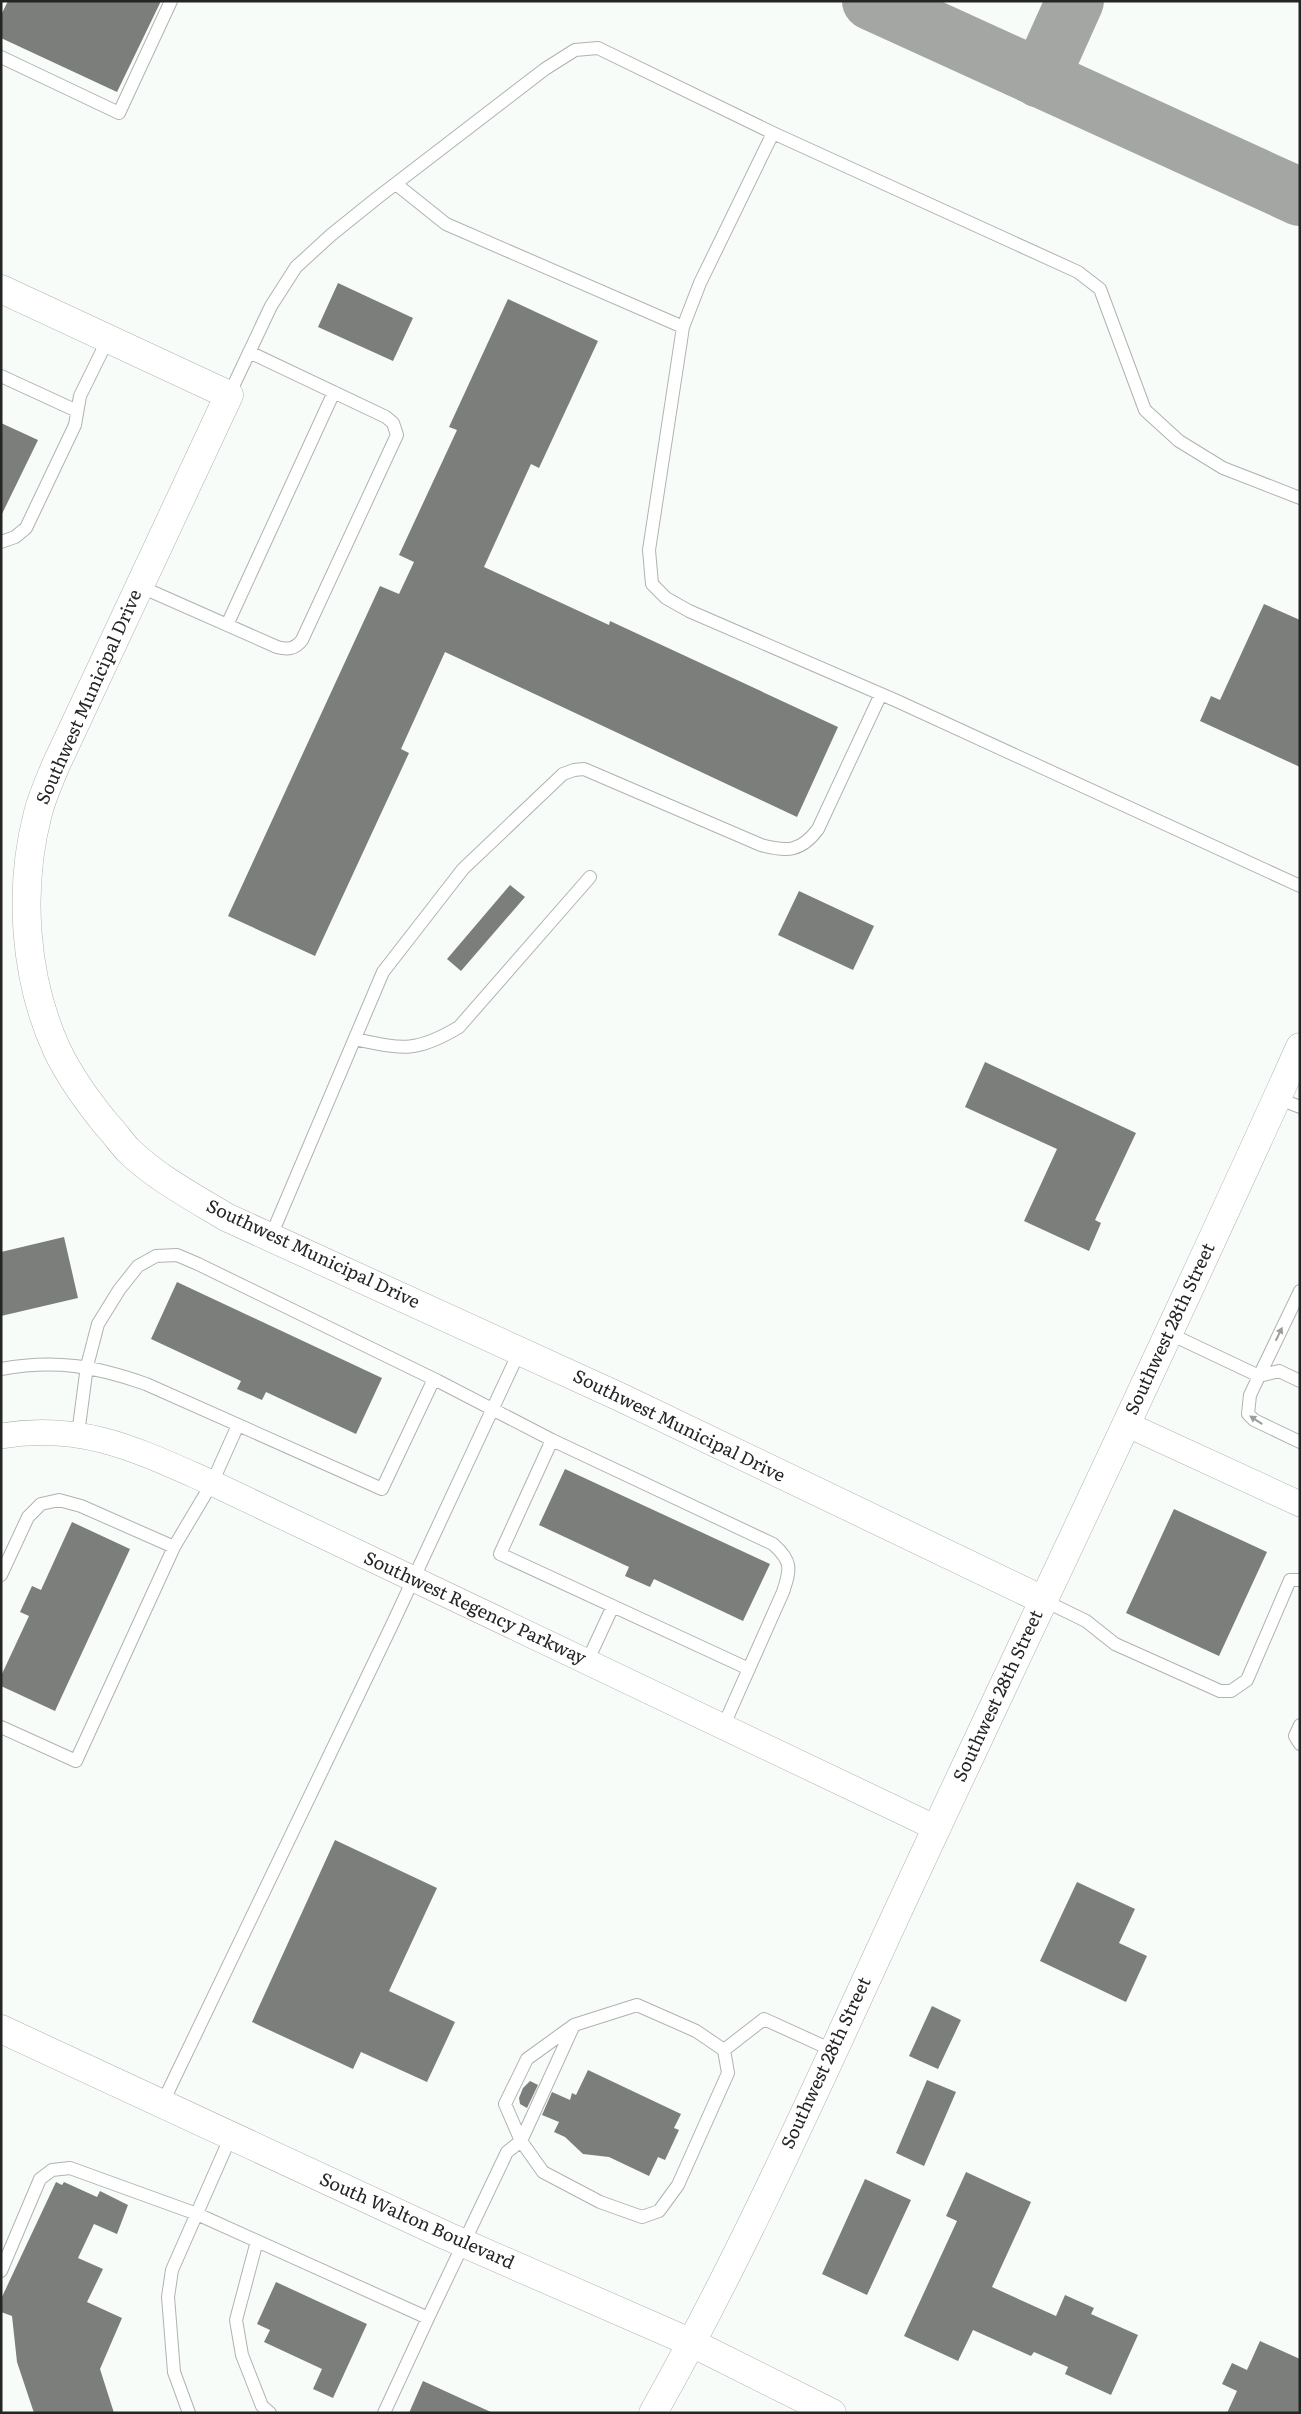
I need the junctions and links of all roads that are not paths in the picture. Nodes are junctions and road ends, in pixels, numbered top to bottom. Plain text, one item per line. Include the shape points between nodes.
1 (171, 1) edge
2 (1, 57) edge
3 (773, 133) junction
4 (396, 184) junction
5 (1, 289) edge
6 (683, 327) junction
7 (108, 339) junction
8 (249, 352) junction
9 (1, 376) edge
10 (334, 392) junction
11 (229, 395) junction
12 (77, 411) junction
13 (1300, 498) edge
14 (1, 542) edge
15 (139, 586) junction
16 (227, 625) junction
17 (880, 694) junction
18 (590, 877) dead end
19 (1300, 886) edge
20 (355, 1039) junction
21 (1300, 1047) edge
22 (1288, 1102) edge
23 (271, 1236) junction
24 (1300, 1291) edge
25 (1168, 1333) junction
26 (520, 1350) junction
27 (87, 1366) junction
28 (1, 1369) edge
29 (1259, 1376) junction
30 (434, 1379) junction
31 (1300, 1381) edge
32 (492, 1410) junction
33 (1126, 1424) junction
34 (238, 1425) junction
35 (78, 1434) junction
36 (1, 1436) edge
37 (552, 1440) junction
38 (1300, 1442) edge
39 (212, 1483) junction
40 (1300, 1504) edge
41 (174, 1547) junction
42 (1, 1575) edge
43 (413, 1580) junction
44 (1300, 1580) edge
45 (1043, 1600) junction
46 (613, 1606) junction
47 (587, 1662) junction
48 (749, 1669) junction
49 (1300, 1725) edge
50 (1, 1727) edge
51 (723, 1727) junction
52 (1300, 1744) edge
53 (936, 1828) junction
54 (574, 2025) junction
55 (1, 2029) edge
56 (724, 2050) junction
57 (832, 2050) junction
58 (162, 2104) junction
59 (231, 2136) junction
60 (521, 2141) junction
61 (197, 2214) junction
62 (258, 2241) junction
63 (464, 2243) junction
64 (1, 2271) edge
65 (428, 2318) junction
66 (692, 2344) junction
67 (189, 2413) edge
68 (270, 2413) edge
69 (384, 2413) edge
70 (652, 2413) edge
71 (832, 2413) edge

1 - 2 lane via 119,113
3 - 4 lane via 598,48 575,50 545,69
3 - 6 lane via 700,283
3 - 13 lane via 1078,272 1100,289 1145,410 1179,441 1223,468
4 - 6 lane via 446,224
4 - 8 lane via 296,267 271,306
5 - 7 street
6 - 17 lane via 649,550 652,584 666,598 689,611
7 - 11 street
7 - 12 lane via 80,396
8 - 10 lane
8 - 11 lane
9 - 12 lane
10 - 16 lane
10 - 16 lane via 386,417 397,435 297,646 288,649 277,647
11 - 15 street, Southwest Municipal Drive
12 - 14 lane via 75,425 26,528
15 - 16 lane
15 - 23 street, Southwest Municipal Drive via 55,767 38,812 30,852 26,902 29,947 40,998 57,1050 89,1103 129,1151 177,1187 226,1217
17 - 19 lane
17 - 20 lane via 818,829 809,841 795,848 778,850 761,845 584,769 563,774 463,870 419,924 383,972
18 - 20 lane via 459,1027 421,1046 400,1048
20 - 23 lane
21 - 22 street, Southwest 28th Street
22 - 25 street, Southwest 28th Street
23 - 26 street, Southwest Municipal Drive
29 -> 24 lane
25 - 29 lane
25 - 33 street, Southwest 28th Street
26 - 32 lane
26 - 45 street, Southwest Municipal Drive
27 - 28 lane via 28,1364
27 - 30 lane via 98,1324 138,1266 156,1256 177,1256
27 - 34 lane via 146,1384
27 - 35 lane
29 - 31 lane via 1278,1371
38 -> 29 lane via 1248,1414 1250,1395
30 - 32 lane
30 - 34 lane via 382,1489
32 - 37 lane
32 - 43 lane
33 - 40 street
33 - 45 street, Southwest 28th Street
34 - 39 lane
35 - 36 street, Southwest Regency Parkway via 28,1432
35 - 39 street, Southwest Regency Parkway via 130,1448
37 - 46 lane via 500,1554
37 - 48 lane via 773,1544 785,1555 790,1571
39 - 41 lane
39 - 43 street, Southwest Regency Parkway
41 - 42 lane via 81,1506 59,1500 41,1504 28,1518
41 - 50 lane via 76,1761
43 - 47 street, Southwest Regency Parkway
43 - 58 lane
44 - 45 lane via 1290,1580 1246,1680 1231,1691 1220,1691 1115,1644 1086,1621
45 - 53 street, Southwest 28th Street
46 - 47 lane
46 - 48 lane
47 - 51 street, Southwest Regency Parkway
48 - 51 lane
49 - 52 lane via 1295,1736
51 - 53 street, Southwest Regency Parkway
53 - 57 street, Southwest 28th Street
54 - 56 lane via 637,2005 696,2032
54 - 60 lane
54 - 60 lane via 527,2059 505,2104
55 - 58 street, South Walton Boulevard
56 - 57 lane via 764,2019
56 - 60 lane via 728,2073 678,2185 659,2211 642,2217 600,2202 543,2172
57 - 66 street, Southwest 28th Street
58 - 59 street, South Walton Boulevard
59 - 61 lane
59 - 63 street, South Walton Boulevard
60 - 63 lane via 508,2152
61 - 62 lane
61 - 64 lane via 91,2174 70,2168 52,2170 40,2179
61 - 67 lane via 172,2270 168,2297 174,2372
62 - 65 lane
62 - 68 lane via 236,2320 242,2355 262,2406
63 - 65 lane
63 - 66 street, South Walton Boulevard
65 - 69 lane
66 - 70 street, Southwest 28th Street
66 - 71 street, South Walton Boulevard

